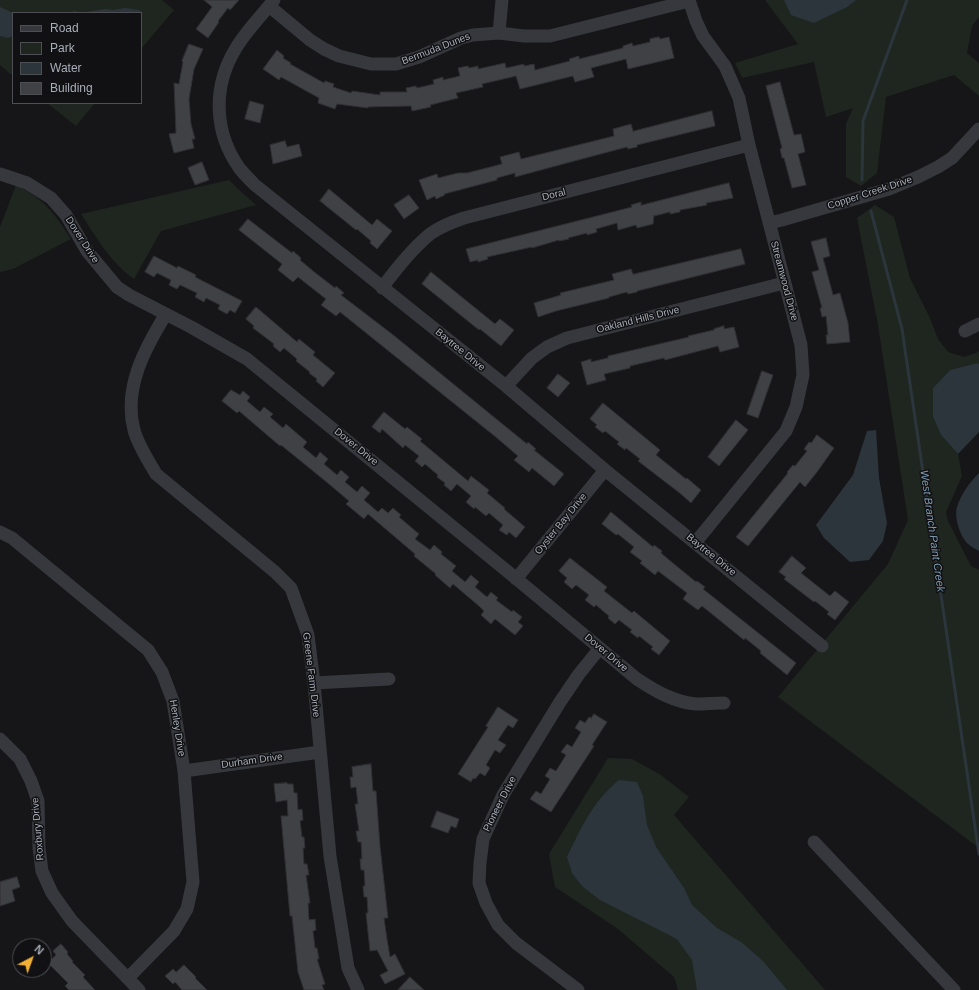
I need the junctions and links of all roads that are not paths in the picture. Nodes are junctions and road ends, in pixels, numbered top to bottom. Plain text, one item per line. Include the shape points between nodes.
1 (502, 0) edge
2 (689, 1) edge
3 (272, 3) edge
4 (499, 33) junction
5 (978, 133) edge
6 (749, 145) junction
7 (0, 174) edge
8 (769, 223) junction
9 (784, 283) junction
10 (382, 288) junction
11 (166, 314) junction
12 (979, 324) edge
13 (965, 332) dead end
14 (506, 386) junction
15 (605, 470) junction
16 (0, 532) edge
17 (695, 543) junction
18 (516, 579) junction
19 (822, 646) dead end
20 (600, 648) junction
21 (389, 678) dead end
22 (314, 683) junction
23 (724, 703) dead end
24 (0, 739) edge
25 (320, 752) junction
26 (184, 771) junction
27 (814, 842) dead end
28 (128, 978) junction
29 (139, 990) edge
30 (358, 990) edge
31 (578, 990) edge
32 (954, 990) edge

1 - 4 street
2 - 4 street, Bermuda Dunes via 550,36
2 - 6 street, Streamwood Drive via 703,36 726,66 740,98
3 - 4 street, Bermuda Dunes via 310,40 324,49 339,56 370,64 396,64 419,57 461,38
3 - 10 street, Baytree Drive via 235,48 220,82 219,112 226,142 241,170 255,185
5 - 8 street, Copper Creek Drive via 952,158 918,177 873,194
6 - 8 street, Streamwood Drive
6 - 10 street, Doral via 452,222 431,234
7 - 11 street, Dover Drive via 27,183 51,198 66,215 86,251 117,287
8 - 9 street, Streamwood Drive
9 - 14 street, Oakland Hills Drive via 567,338 547,347 532,358
9 - 17 street, Streamwood Drive via 801,345 803,375 796,406 786,431
10 - 14 street, Baytree Drive
11 - 18 street, Dover Drive via 247,360
11 - 22 street, Greene Farm Drive via 139,364 134,379 131,402 134,430 156,474 291,588 308,635
12 - 13 street
14 - 15 street, Baytree Drive
15 - 17 street, Baytree Drive
15 - 18 street, Oyster Bay Drive
16 - 26 street, Henley Drive via 12,538 148,650 162,672 174,701
17 - 19 street, Baytree Drive
18 - 20 street, Dover Drive
20 - 23 street, Dover Drive via 637,679 659,693 696,704
20 - 31 street, Pioneer Drive via 560,702 503,795 483,839 480,863 479,883 498,925 516,943
21 - 22 street
22 - 25 street, Greene Farm Drive
24 - 28 street, Roxbury Drive via 20,759 32,781 38,801 42,871 52,893 72,921
25 - 26 street, Durham Drive
25 - 30 street, Greene Farm Drive via 330,856 346,959
26 - 28 street, Henley Drive via 193,882 187,908 174,932
27 - 32 street
28 - 29 street, Roxbury Drive

